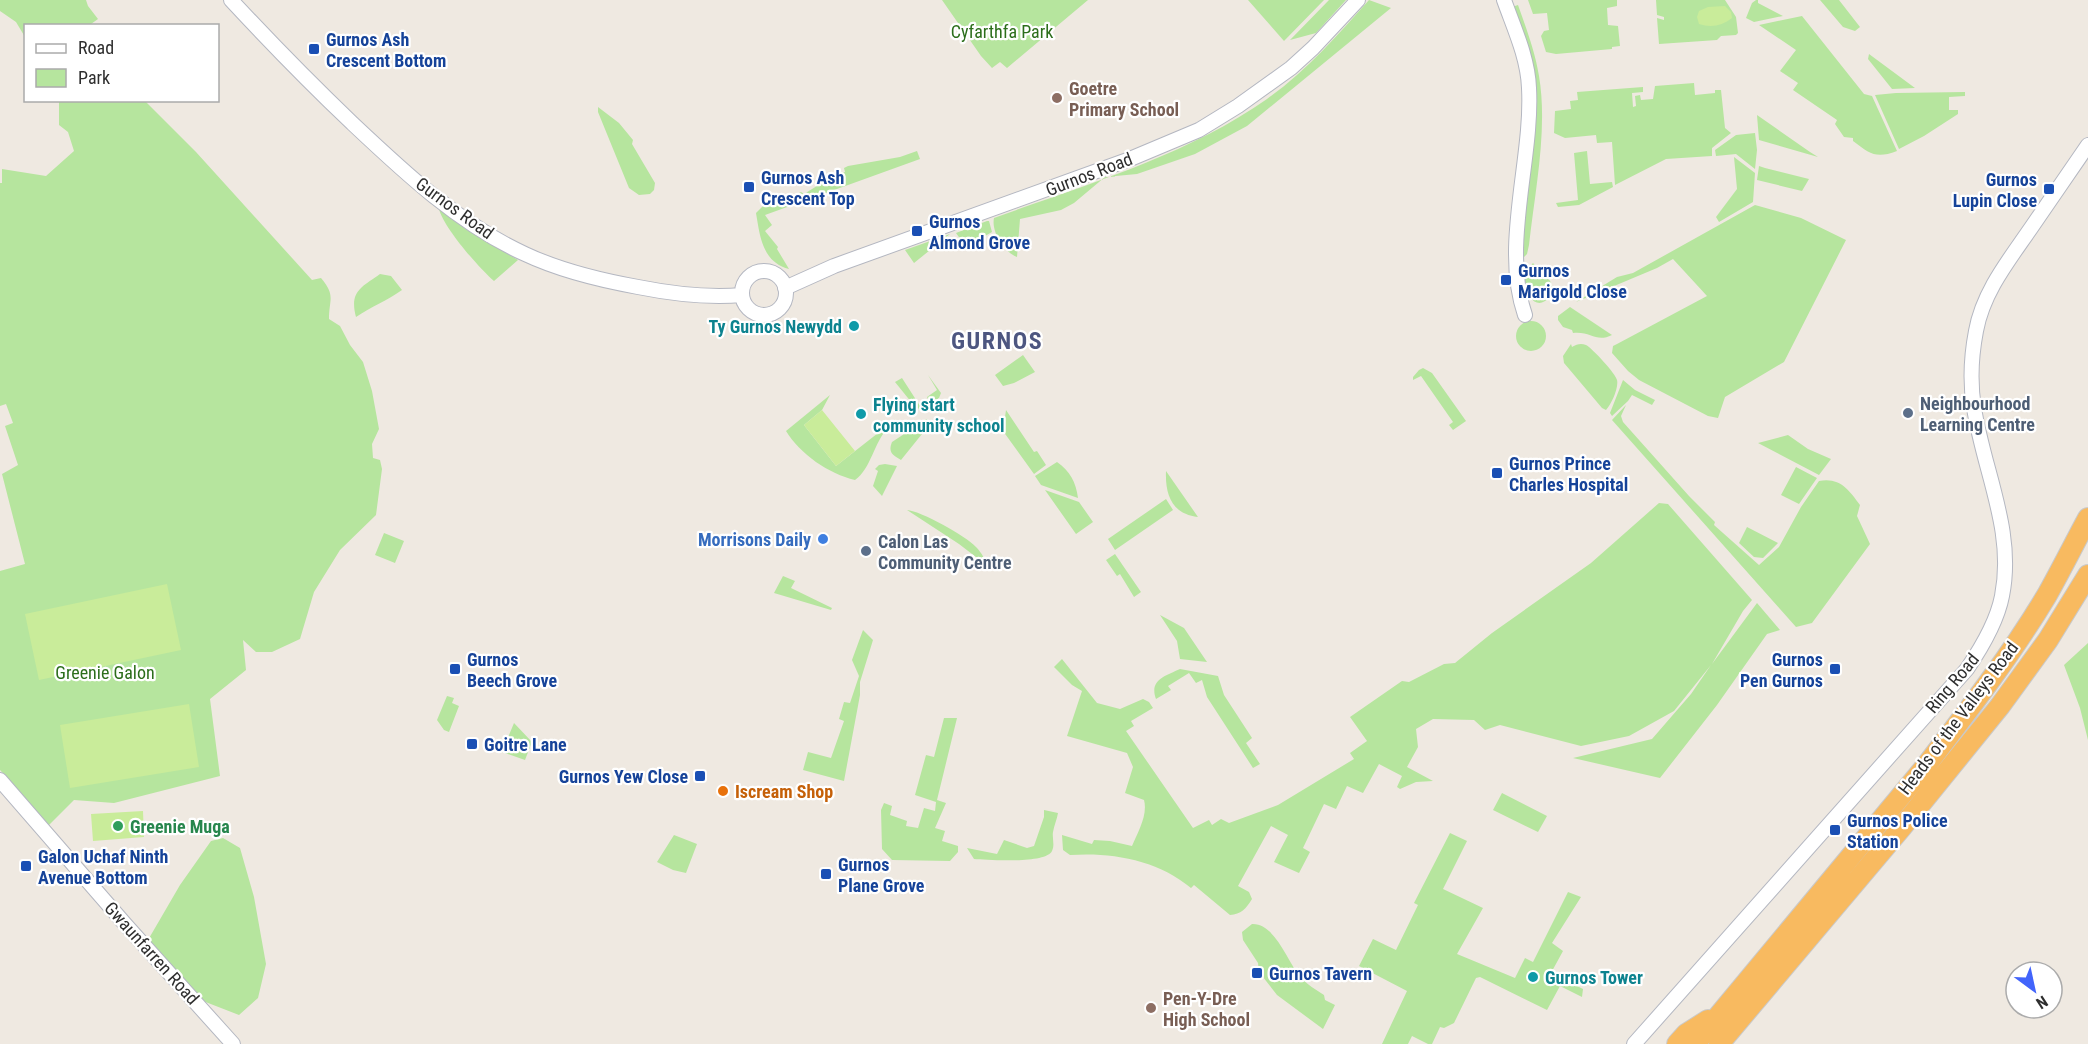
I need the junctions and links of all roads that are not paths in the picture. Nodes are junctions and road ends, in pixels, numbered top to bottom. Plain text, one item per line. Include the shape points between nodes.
1 (231, 0) edge
2 (1358, 0) edge
3 (1504, 0) edge
4 (2088, 146) edge
5 (785, 288) junction
6 (742, 295) junction
7 (1525, 315) dead end
8 (2088, 518) edge
9 (2088, 575) edge
10 (0, 780) edge
11 (1735, 1012) junction
12 (233, 1044) edge
13 (1634, 1044) edge
14 (1677, 1044) edge
15 (1695, 1044) edge
16 (1719, 1044) edge
17 (1730, 1044) edge

1 - 6 street, Gurnos Road via 390,160 468,221 507,245 553,266 601,281 673,294
2 - 5 street, Gurnos Road via 1291,68 1199,130 1130,159 834,266
3 - 7 street via 1529,85 1517,239 1519,294
4 - 13 street, Ring Road via 1998,275 1976,328 1971,369 1973,408 2006,543 2002,598 1983,645 1967,669
5 - 6 street via 772,273 758,272 748,278
5 - 6 street via 783,303 767,315 750,310
8 - 11 highway, Heads of the Valleys Road via 2047,595 1996,672
9 - 11 highway, Heads of the Valleys Road via 2048,640 2000,706 1902,826
10 - 12 street, Gwaunfarren Road
11 - 14 highway via 1686,1034
11 - 15 highway, Heads of the Valleys Road
11 - 16 highway, Heads of the Valleys Road
11 - 17 highway

